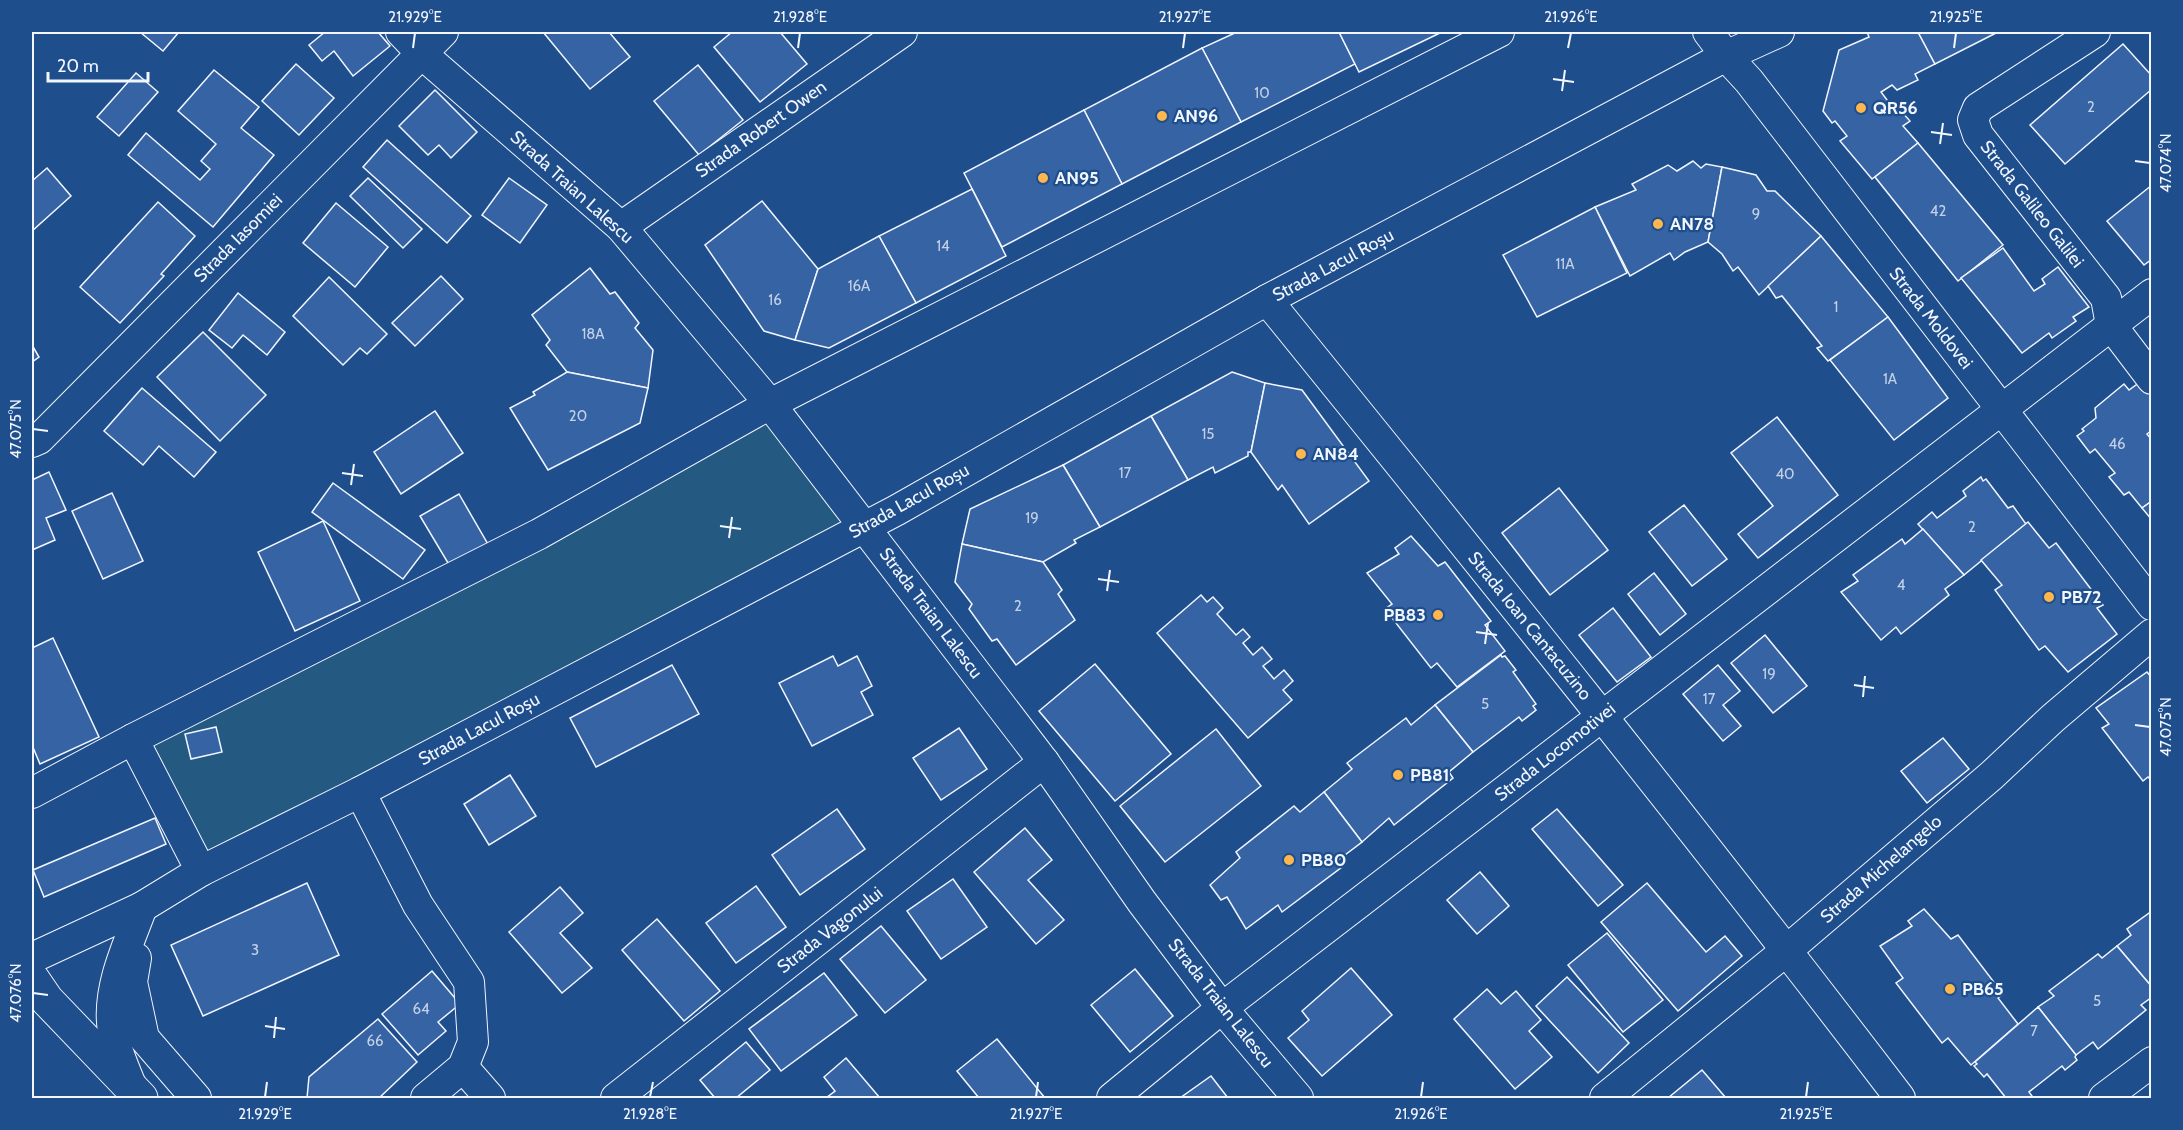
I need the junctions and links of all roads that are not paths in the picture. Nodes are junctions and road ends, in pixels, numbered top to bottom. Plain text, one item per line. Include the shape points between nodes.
1 (401, 32) edge
2 (443, 32) edge
3 (902, 32) edge
4 (1499, 32) edge
5 (1708, 32) edge
6 (1779, 32) edge
7 (2095, 32) edge
8 (422, 54) junction
9 (1726, 56) junction
10 (621, 227) junction
11 (2151, 294) edge
12 (1267, 300) junction
13 (2111, 325) junction
14 (2151, 379) edge
15 (770, 404) junction
16 (2000, 408) junction
17 (34, 436) edge
18 (865, 526) junction
19 (2151, 605) edge
20 (2151, 634) edge
21 (1602, 715) junction
22 (133, 739) junction
23 (1044, 762) junction
24 (360, 792) junction
25 (32, 793) edge
26 (201, 871) junction
27 (142, 907) junction
28 (138, 943) dead end
29 (1787, 950) junction
30 (32, 958) edge
31 (37, 996) edge
32 (1222, 1008) junction
33 (2151, 1062) edge
34 (463, 1067) junction
35 (137, 1094) edge
36 (196, 1098) edge
37 (426, 1098) edge
38 (490, 1098) edge
39 (616, 1098) edge
40 (1112, 1098) edge
41 (1298, 1098) edge
42 (1605, 1098) edge
43 (1900, 1098) edge
44 (2104, 1098) edge

1 - 8 street, Strada Traian Lalescu
2 - 8 street, Strada Iasomiei
3 - 10 street, Strada Robert Owen
4 - 15 street
5 - 9 street, Strada Moldovei
6 - 9 street, Strada Lacul Roșu
7 - 13 street, Strada Galileo Galilei via 1978,108 1973,120 1978,135 2106,298
8 - 10 street, Strada Traian Lalescu
8 - 17 street, Strada Iasomiei
9 - 12 street, Strada Lacul Roșu
9 - 16 street, Strada Moldovei
10 - 15 street, Strada Traian Lalescu
11 - 13 street
12 - 18 street, Strada Lacul Roșu
12 - 21 street, Strada Ioan Cantacuzino
13 - 14 street, Strada Galileo Galilei
13 - 16 street
15 - 18 street, Strada Traian Lalescu
15 - 22 street via 539,534
16 - 19 street, Strada Moldovei
16 - 21 street, Strada Locomotivei
18 - 23 street, Strada Traian Lalescu
18 - 24 street, Strada Lacul Roșu
20 - 29 street, Strada Michelangelo
21 - 29 street, Strada Ioan Cantacuzino
21 - 32 street, Strada Locomotivei
22 - 25 street
22 - 26 street
23 - 32 street, Strada Traian Lalescu
23 - 39 street, Strada Vagonului
24 - 26 street, Strada Lacul Roșu
24 - 34 street via 418,905 469,982 473,1042
26 - 27 street, Strada Lacul Roșu
27 - 30 street, Strada Lacul Roșu
27 - 35 street via 121,964 112,1022 117,1048
28 - 36 street via 132,982 144,1038
29 - 42 street, Strada Michelangelo
29 - 43 street, Strada Ioan Cantacuzino
31 - 35 main road
32 - 40 street, Strada Locomotivei
32 - 41 street, Strada Traian Lalescu
33 - 44 street
34 - 37 street
34 - 38 street

